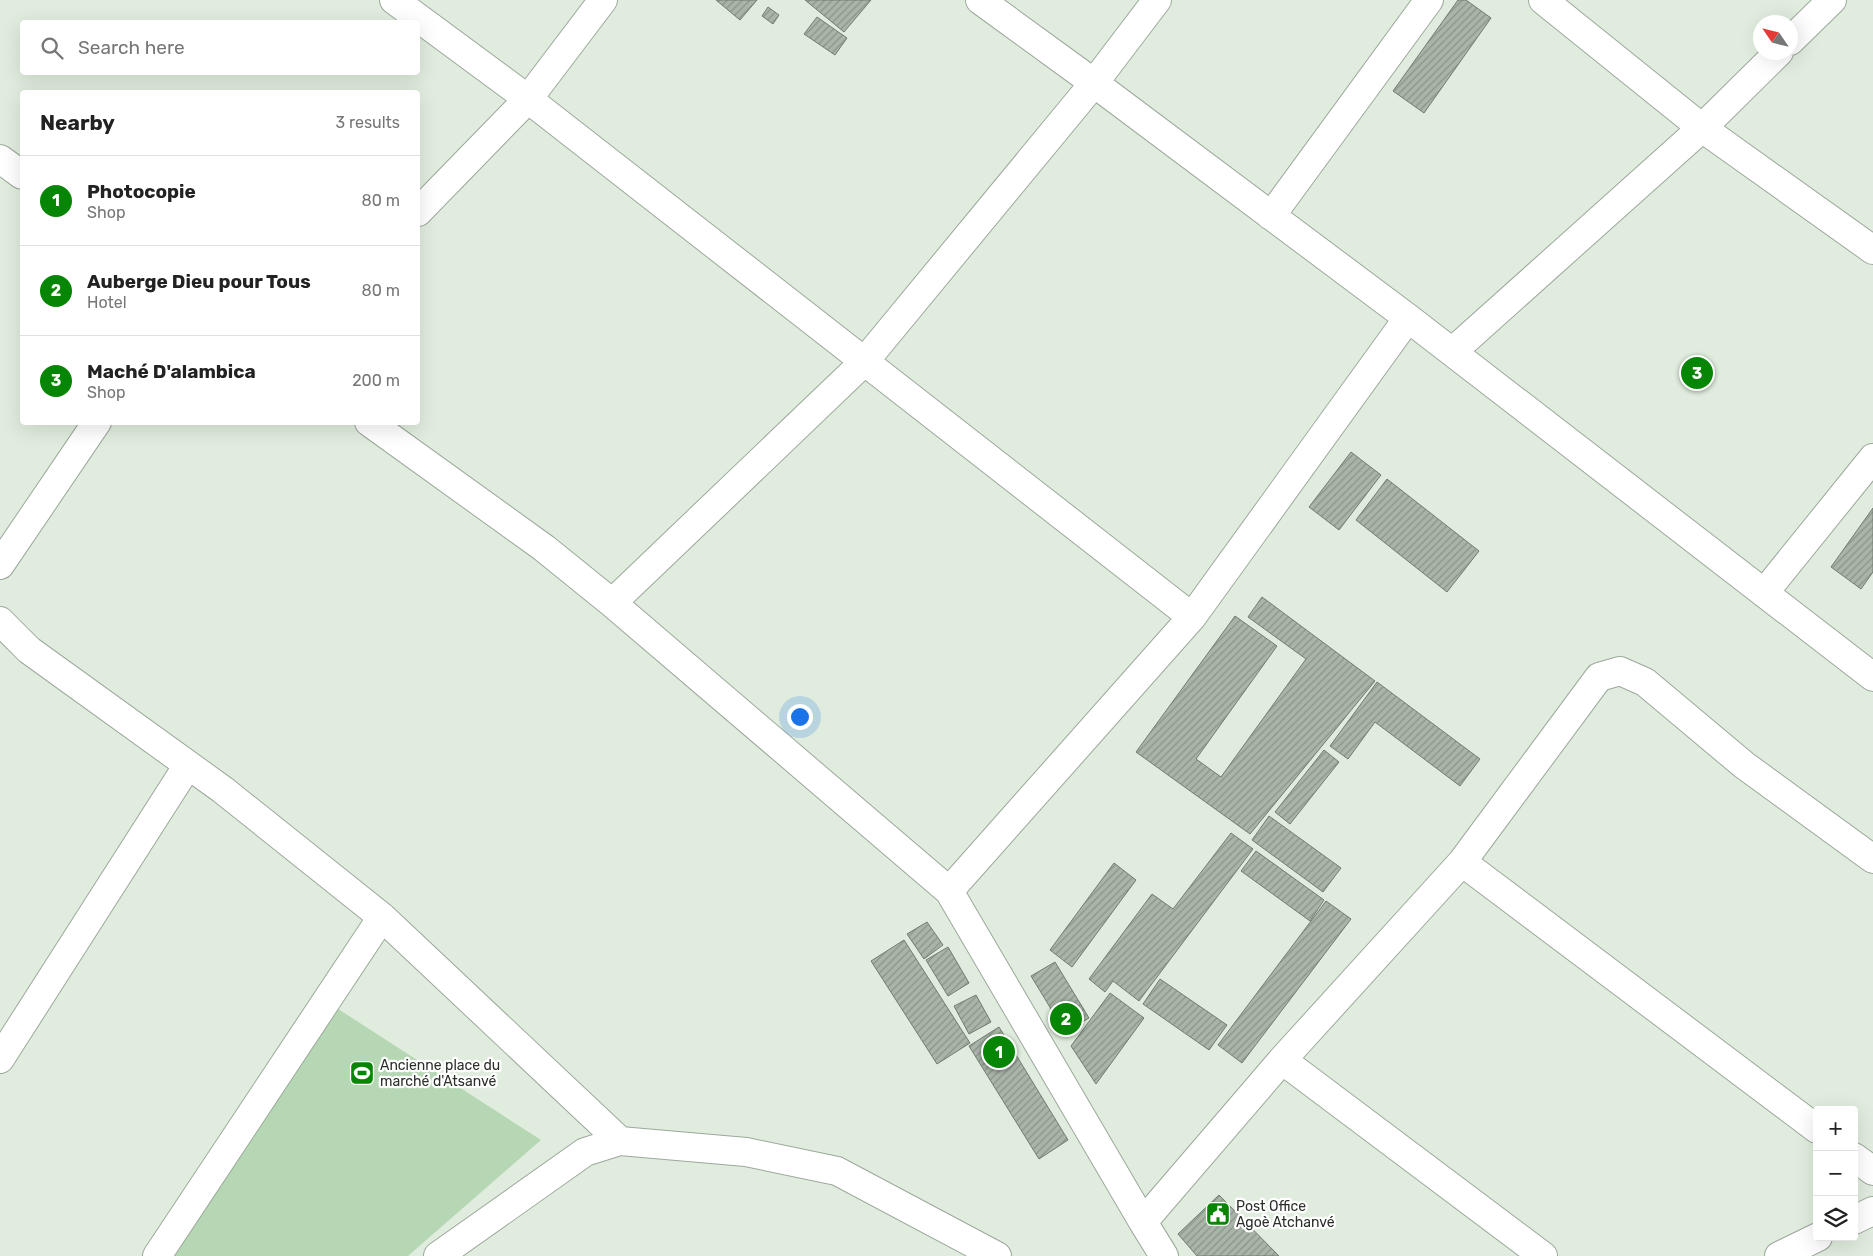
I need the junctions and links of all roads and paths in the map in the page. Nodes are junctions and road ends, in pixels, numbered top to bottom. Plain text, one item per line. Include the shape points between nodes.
1 (394, 0) edge
2 (603, 0) edge
3 (980, 0) edge
4 (1157, 0) edge
5 (1429, 0) edge
6 (1543, 0) edge
7 (1832, 0) edge
8 (1798, 33) edge
9 (1771, 60) edge
10 (1094, 83) junction
11 (528, 99) junction
12 (1702, 128) junction
13 (0, 159) edge
14 (20, 174) edge
15 (420, 210) edge
16 (1271, 216) junction
17 (1873, 250) edge
18 (1408, 318) junction
19 (1452, 352) junction
20 (864, 362) junction
21 (95, 425) edge
22 (373, 425) edge
23 (1873, 458) edge
24 (0, 564) edge
25 (1764, 593) junction
26 (612, 603) junction
27 (1192, 617) junction
28 (0, 621) edge
29 (1873, 677) edge
30 (188, 765) junction
31 (1873, 859) edge
32 (1462, 862) junction
33 (949, 891) junction
34 (382, 917) junction
35 (0, 1059) edge
36 (1282, 1060) junction
37 (1813, 1126) edge
38 (620, 1141) junction
39 (1858, 1160) edge
40 (1873, 1171) edge
41 (1873, 1211) edge
42 (1858, 1218) edge
43 (1143, 1222) junction
44 (1819, 1244) edge
45 (440, 1255) edge
46 (157, 1256) edge
47 (997, 1256) edge
48 (1164, 1256) edge
49 (1543, 1256) edge
50 (1779, 1256) edge

1 - 11 street
2 - 11 street
3 - 10 street
4 - 10 street
5 - 16 street
6 - 12 street
7 - 8 street
9 - 12 street
10 - 16 street
10 - 20 street
11 - 15 street
11 - 20 street
12 - 17 street
12 - 19 street
13 - 14 street
16 - 18 street
18 - 19 street
18 - 27 street
19 - 25 street
20 - 26 street
20 - 27 street
21 - 24 street
22 - 26 street via 544,548
23 - 25 street
25 - 29 street
26 - 33 street
27 - 33 street
28 - 30 street via 29,650
30 - 34 street
30 - 35 street
31 - 32 street via 1744,765 1645,682 1620,671 1599,677
32 - 36 street
32 - 37 street
33 - 43 street
34 - 38 street
34 - 46 street
36 - 43 street
36 - 49 street
38 - 45 street via 585,1152
38 - 47 street via 746,1152 837,1170
39 - 40 street
41 - 42 street
43 - 48 street
44 - 50 street

